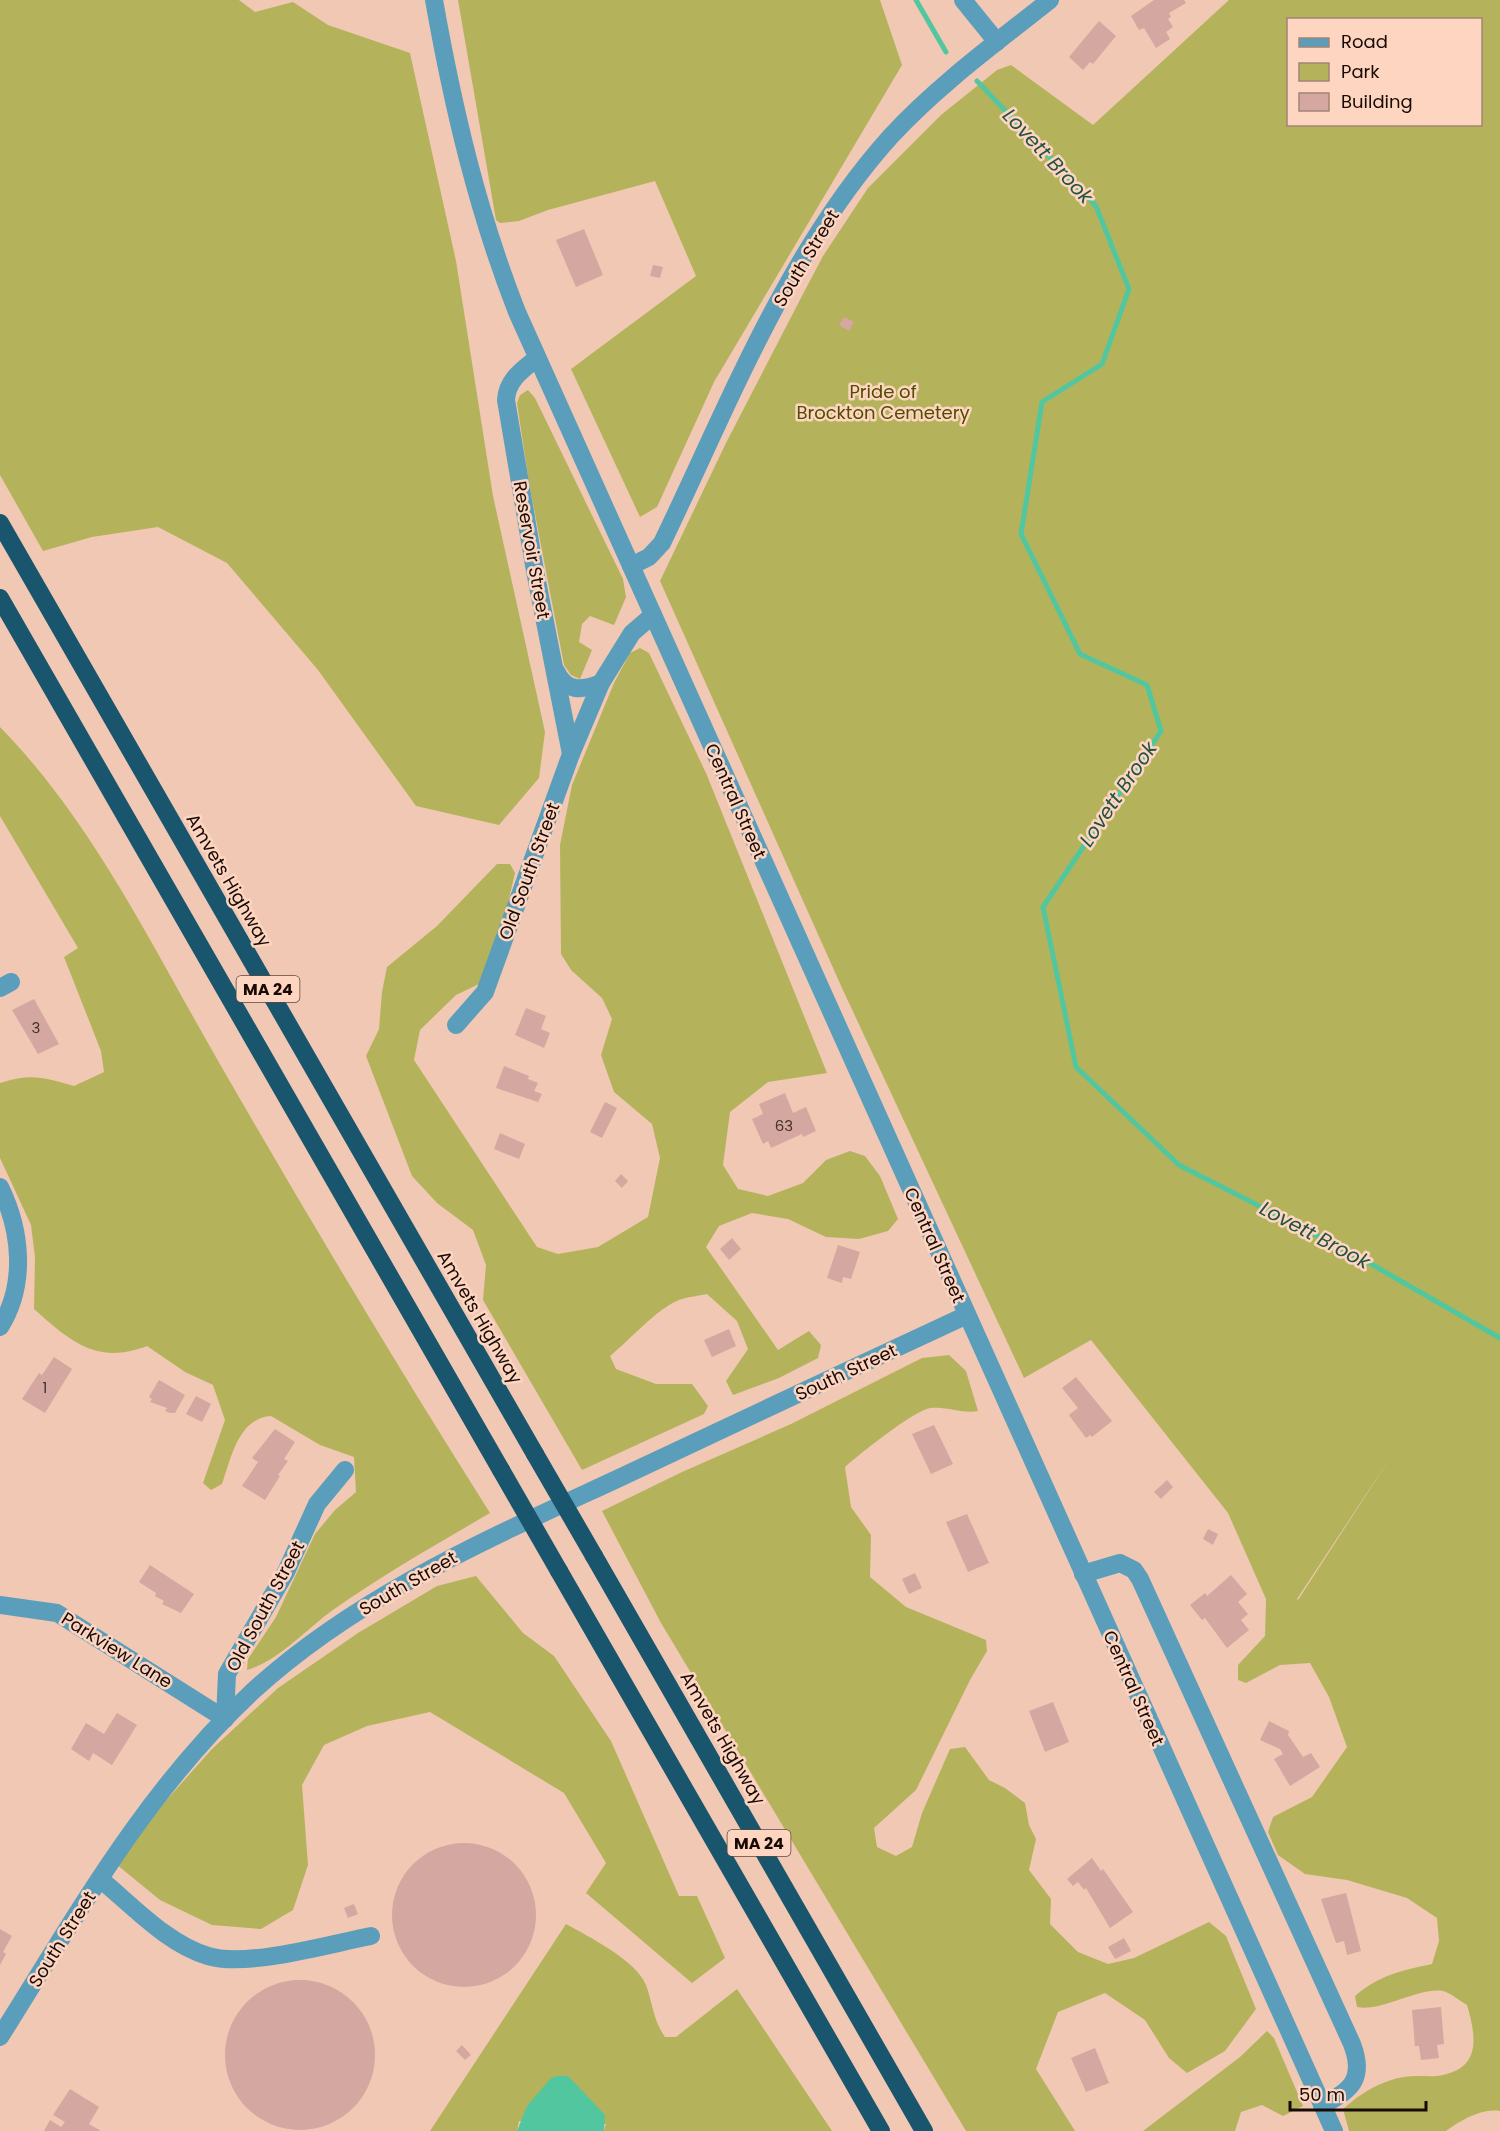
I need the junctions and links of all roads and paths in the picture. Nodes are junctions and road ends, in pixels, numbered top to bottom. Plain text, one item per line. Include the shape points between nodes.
1 (434, 0) edge
2 (963, 0) edge
3 (1050, 0) edge
4 (997, 42) junction
5 (537, 358) junction
6 (0, 523) edge
7 (630, 566) junction
8 (0, 598) edge
9 (653, 615) junction
10 (554, 668) junction
11 (601, 683) junction
12 (571, 754) junction
13 (456, 1025) dead end
14 (0, 1187) edge
15 (967, 1315) junction
16 (0, 1327) edge
17 (345, 1470) dead end
18 (1083, 1574) junction
19 (0, 1605) edge
20 (225, 1719) junction
21 (99, 1879) junction
22 (371, 1936) dead end
23 (0, 2037) edge
24 (1322, 2105) junction
25 (881, 2131) edge
26 (924, 2131) edge
27 (1334, 2131) edge

1 - 5 street, Central Street via 455,112 476,195 503,276
2 - 4 street
3 - 4 street, South Street
4 - 7 street, South Street via 892,135 837,205 777,306 662,543 649,557
5 - 7 street, Central Street
5 - 10 street, Reservoir Street via 511,382 506,400
6 - 26 highway, Amvets Highway / MA 24, bridge
7 - 9 street, Central Street
8 - 25 highway, MA 24, bridge
9 - 11 street via 632,633
9 - 15 street, Central Street
10 - 11 street via 560,680 575,689
10 - 12 street, Reservoir Street
11 - 12 street, Old South Street
12 - 13 street, Old South Street via 485,992
14 - 16 street via 19,1251 13,1297
15 - 18 street, Central Street
15 - 20 street, South Street via 462,1551 337,1626 274,1674
17 - 20 street, Old South Street via 317,1504 286,1572 227,1674
18 - 24 street, Central Street
18 - 24 street via 1120,1563 1134,1570 1140,1579 1352,2044 1358,2066 1354,2081 1341,2096
19 - 20 street, Parkview Lane via 57,1613
20 - 21 street, South Street via 141,1817
21 - 22 street via 173,1938 208,1956 250,1959
21 - 23 street, South Street
24 - 27 street, Central Street

